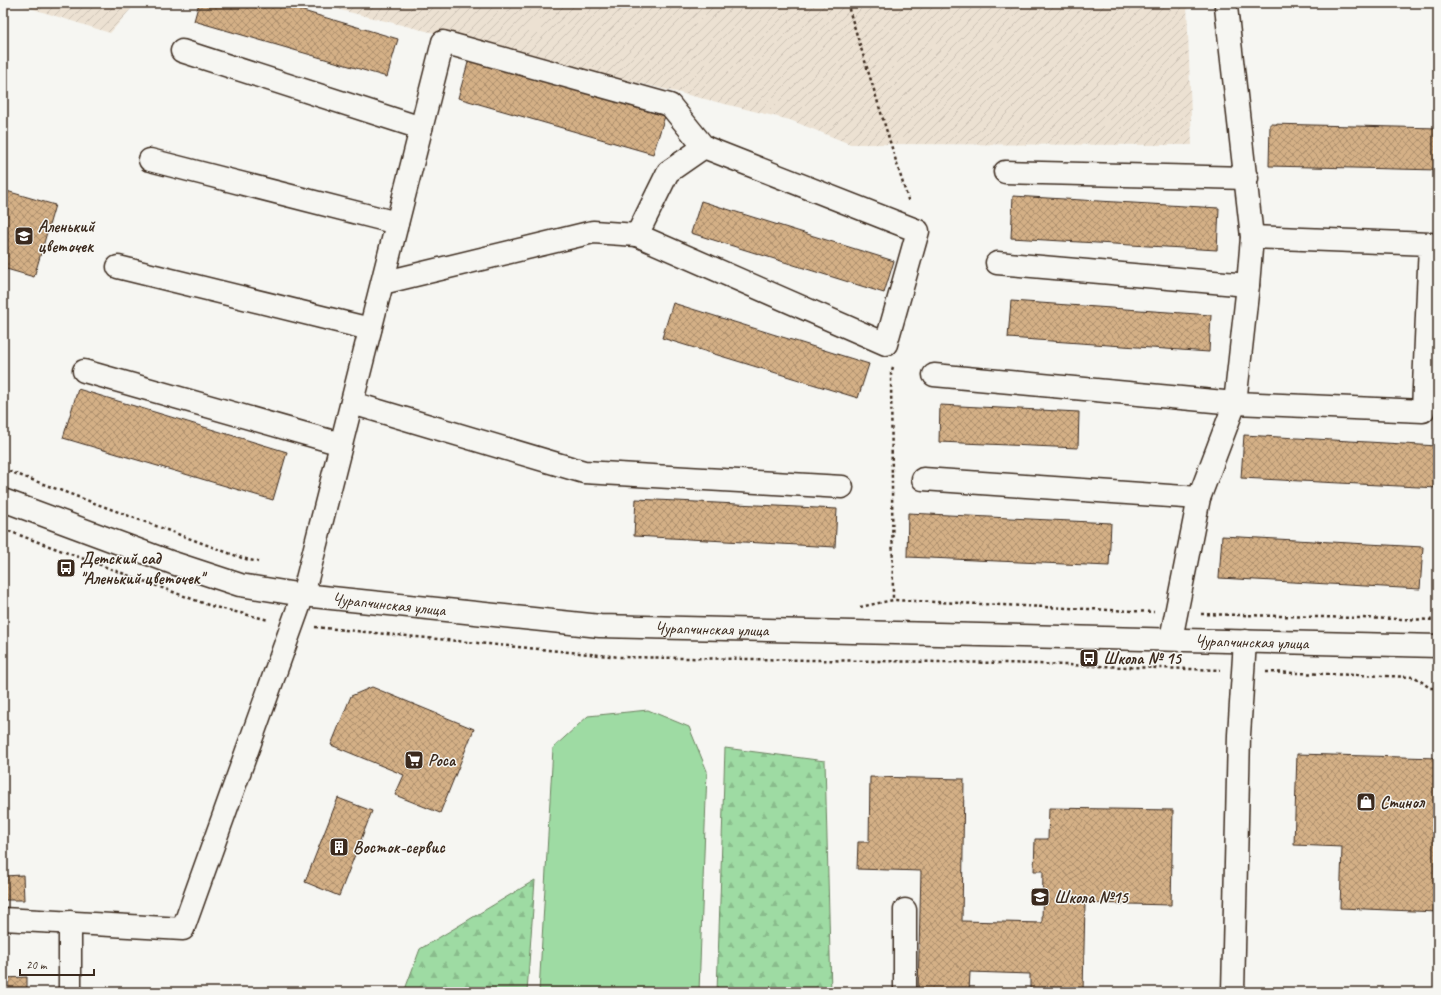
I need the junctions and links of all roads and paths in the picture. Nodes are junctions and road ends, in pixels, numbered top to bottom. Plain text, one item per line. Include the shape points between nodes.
1 (848, 3) edge
2 (1226, 7) dead end
3 (857, 37) dead end
4 (182, 51) dead end
5 (421, 128) junction
6 (704, 147) junction
7 (150, 160) dead end
8 (1005, 172) dead end
9 (1247, 178) junction
10 (397, 223) junction
11 (637, 235) junction
12 (1252, 237) junction
13 (997, 263) dead end
14 (118, 266) dead end
15 (382, 283) junction
16 (1248, 285) junction
17 (1432, 326) edge
18 (370, 328) junction
19 (84, 371) dead end
20 (934, 375) dead end
21 (352, 403) junction
22 (1235, 403) junction
23 (341, 444) junction
24 (3, 469) edge
25 (924, 479) dead end
26 (842, 487) dead end
27 (1198, 498) junction
28 (3, 500) edge
29 (264, 564) dead end
30 (303, 595) junction
31 (860, 607) dead end
32 (1176, 613) junction
33 (1438, 620) edge
34 (1171, 639) junction
35 (1245, 641) junction
36 (1438, 646) edge
37 (905, 910) dead end
38 (3, 918) edge
39 (70, 922) junction
40 (70, 992) edge
41 (905, 992) edge
42 (1233, 992) edge

1 - 3 path
2 - 9 street
4 - 5 street
5 - 6 street via 443,42 670,106
5 - 10 street
6 - 11 street via 668,172
6 - 11 street via 918,231 886,344
7 - 10 street
8 - 9 street
9 - 12 street
10 - 15 street
11 - 15 street via 593,232
12 - 16 street
12 - 17 street via 1430,244
13 - 16 street
14 - 18 street
15 - 18 street
16 - 22 street
17 - 22 street via 1423,411
18 - 21 street
19 - 23 street
20 - 22 street
21 - 23 street
21 - 26 street via 584,472
22 - 27 street
23 - 30 street
24 - 29 path
25 - 27 street
27 - 32 street
28 - 30 street, Чурапчинская улица via 240,585
30 - 34 street, Чурапчинская улица via 600,626
30 - 39 street via 183,929
31 - 32 path via 893,600
32 - 33 path
32 - 34 street
34 - 35 street, Чурапчинская улица
35 - 36 street, Чурапчинская улица
35 - 42 street via 1239,735
37 - 41 street
38 - 39 street
39 - 40 street

